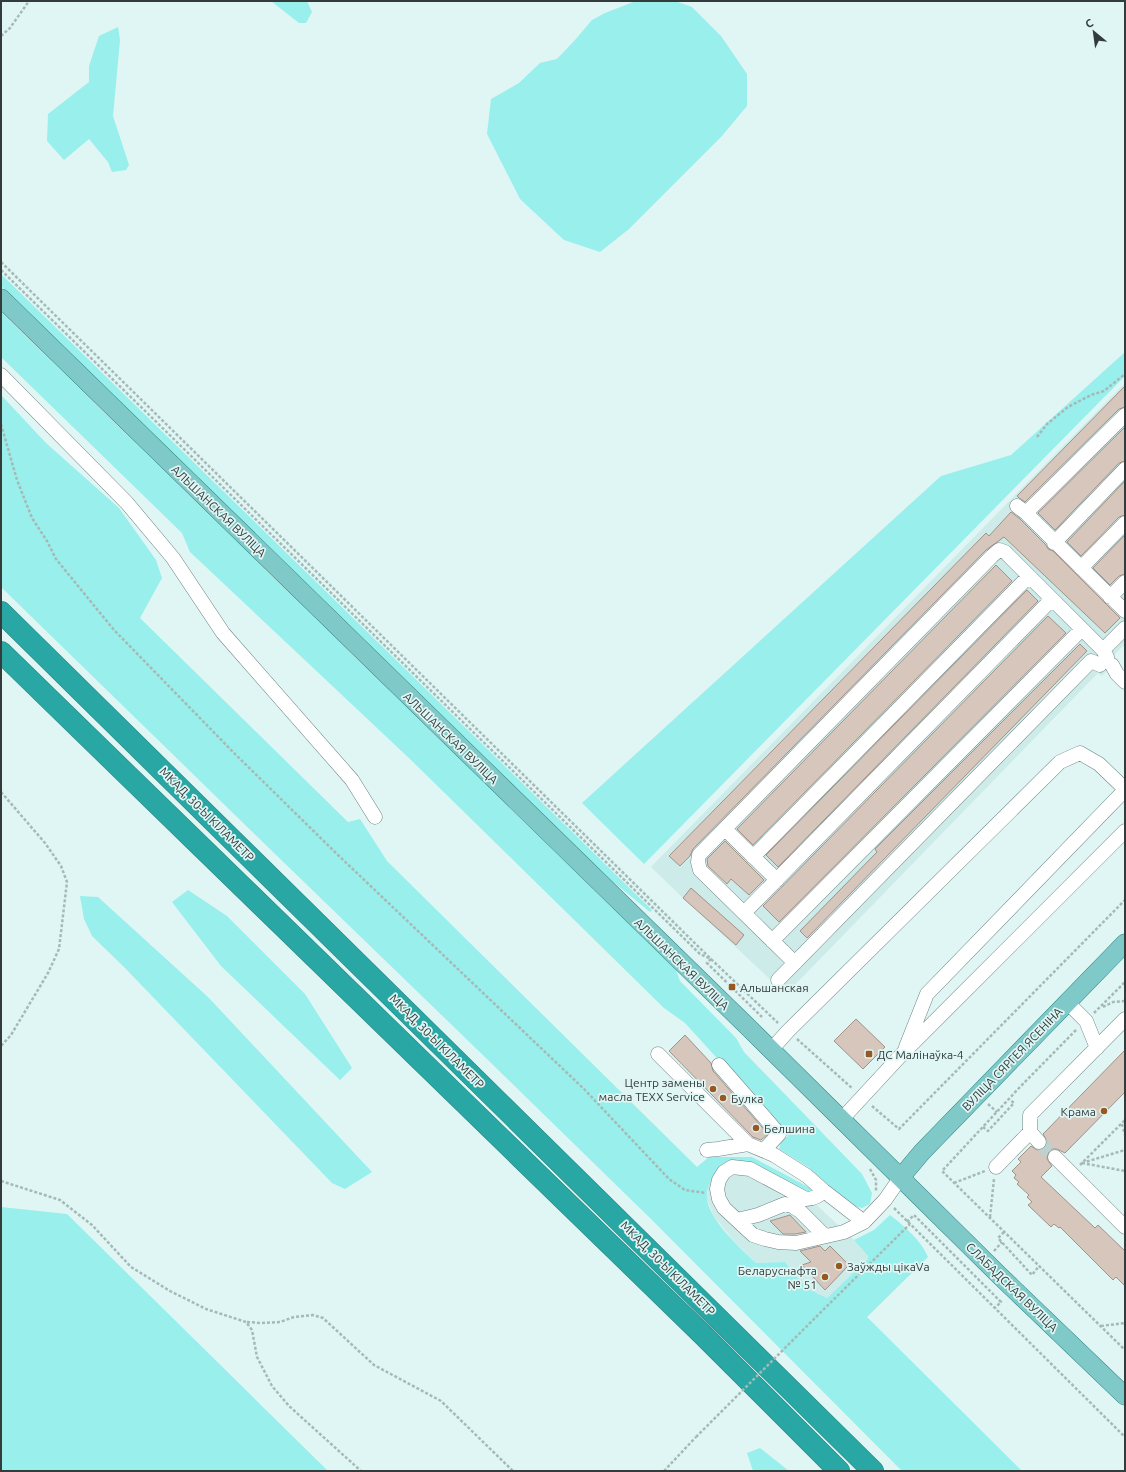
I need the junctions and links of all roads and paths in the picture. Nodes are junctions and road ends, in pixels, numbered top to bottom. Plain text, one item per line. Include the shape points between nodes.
1 (29, 1) edge
2 (1, 36) edge
3 (1, 262) edge
4 (1, 270) edge
5 (1, 298) edge
6 (1125, 374) edge
7 (1, 375) edge
8 (1125, 415) edge
9 (1, 424) edge
10 (1037, 437) dead end
11 (1125, 469) edge
12 (1125, 523) edge
13 (1054, 542) junction
14 (1081, 568) junction
15 (1029, 576) junction
16 (1125, 582) edge
17 (1110, 597) junction
18 (1052, 599) junction
19 (1125, 611) edge
20 (1, 612) edge
21 (1125, 628) edge
22 (1082, 629) junction
23 (1, 652) edge
24 (1110, 666) edge
25 (1125, 790) edge
26 (1, 792) edge
27 (375, 817) dead end
28 (725, 829) junction
29 (1125, 831) edge
30 (753, 857) junction
31 (777, 880) junction
32 (1125, 900) edge
33 (744, 913) junction
34 (772, 941) junction
35 (1125, 943) edge
36 (711, 959) junction
37 (795, 963) junction
38 (778, 980) dead end
39 (1125, 982) edge
40 (1125, 1001) edge
41 (1067, 1002) junction
42 (1100, 1008) junction
43 (762, 1017) dead end
44 (1125, 1019) edge
45 (1086, 1021) junction
46 (788, 1031) junction
47 (1, 1046) edge
48 (1097, 1048) junction
49 (771, 1050) junction
50 (903, 1053) junction
51 (658, 1054) dead end
52 (719, 1065) dead end
53 (862, 1098) junction
54 (1009, 1098) junction
55 (841, 1120) junction
56 (1125, 1120) edge
57 (1122, 1123) junction
58 (983, 1127) junction
59 (1125, 1135) edge
60 (748, 1144) junction
61 (707, 1150) dead end
62 (764, 1150) junction
63 (1125, 1150) edge
64 (1055, 1157) tunnel mouth
65 (1082, 1163) junction
66 (996, 1167) junction
67 (1125, 1171) edge
68 (1071, 1174) junction
69 (900, 1177) junction
70 (1, 1181) edge
71 (954, 1183) junction
72 (824, 1191) junction
73 (718, 1194) junction
74 (990, 1218) junction
75 (737, 1220) junction
76 (864, 1222) junction
77 (907, 1222) dead end
78 (1125, 1227) edge
79 (1004, 1232) junction
80 (825, 1236) junction
81 (1040, 1266) junction
82 (995, 1308) junction
83 (246, 1322) junction
84 (1125, 1323) edge
85 (1101, 1326) junction
86 (1125, 1350) edge
87 (1125, 1396) edge
88 (1125, 1437) edge
89 (361, 1471) edge
90 (513, 1471) edge
91 (664, 1471) edge
92 (839, 1471) edge
93 (874, 1471) edge

1 - 2 path via 10,28
3 - 36 path
4 - 36 path via 700,954
5 - 49 main road, АЛЬШАНСКАЯ ВУЛІЦА
6 - 10 path via 1104,391 1068,407 1047,424
7 - 27 lane via 127,503 173,558 223,633 352,780
8 - 13 lane via 1021,510
9 - 73 path via 17,480 32,518 56,559 114,630 338,855 584,1089 669,1179 685,1190
11 - 13 lane
12 - 14 lane
13 - 14 lane
14 - 17 lane
15 - 18 lane
15 - 28 lane via 1005,552 999,550
15 - 30 lane
16 - 17 lane
17 - 19 lane
18 - 22 lane
18 - 31 lane
20 - 93 highway, МКАД, 30-Ы КІЛАМЕТР
21 - 24 lane
22 - 24 lane
22 - 34 lane
23 - 92 highway, МКАД, 30-Ы КІЛАМЕТР via 703,1335
24 - 37 lane via 1091,661
25 - 46 lane via 1099,764 1080,753 1060,762
25 - 50 lane via 927,994
26 - 47 path via 45,843 61,866 67,882 60,949 11,1035
28 - 30 lane
28 - 33 lane via 699,855 698,862 700,870
29 - 50 lane
30 - 31 lane
31 - 33 lane
32 - 53 path via 898,1129
33 - 34 lane
34 - 37 lane
35 - 41 main road, ВУЛІЦА СЯРГЕЯ ЯСЕНІНА
36 - 43 path via 707,962
36 - 46 path
37 - 38 lane
39 - 42 path
40 - 42 path via 1113,1002
41 - 45 lane
41 - 69 main road, ВУЛІЦА СЯРГЕЯ ЯСЕНІНА
42 - 45 path
44 - 48 lane
45 - 48 lane
45 - 54 path
46 - 49 lane
46 - 53 path
48 - 66 lane via 1030,1116 1034,1137
49 - 55 main road, АЛЬШАНСКАЯ ВУЛІЦА
50 - 53 lane
51 - 60 lane
52 - 62 lane via 779,1134
53 - 55 lane
54 - 58 path
54 - 58 path via 1014,1103 988,1131
55 - 69 main road, АЛЬШАНСКАЯ ВУЛІЦА
56 - 57 path
57 - 59 path
57 - 65 path
58 - 71 path via 942,1171
60 - 61 lane
60 - 62 lane
62 - 72 lane via 807,1176
63 - 65 path
64 - 68 lane
65 - 67 path
65 - 68 path
66 - 71 path
66 - 74 path
68 - 78 lane
69 - 76 lane via 885,1200
69 - 87 main road, СЛАБАДСКАЯ ВУЛІЦА
70 - 83 path via 60,1200 92,1225 131,1267 206,1309
71 - 74 path
72 - 73 lane via 816,1198 806,1198 750,1169 732,1167 724,1172 719,1180
72 - 76 lane
73 - 75 lane via 724,1208
74 - 79 path
75 - 80 lane via 753,1235 778,1242 796,1243
75 - 80 lane via 784,1204 800,1211
76 - 80 lane via 844,1232
77 - 82 path via 914,1216 1001,1302
79 - 81 path
79 - 81 path via 998,1238 1032,1275
81 - 85 path
82 - 88 path
82 - 91 path, bridge via 910,1224
83 - 89 path via 252,1330 257,1357 272,1386 289,1406
83 - 90 path via 280,1322 313,1315 323,1318 374,1365 441,1401
84 - 85 path
85 - 86 path

